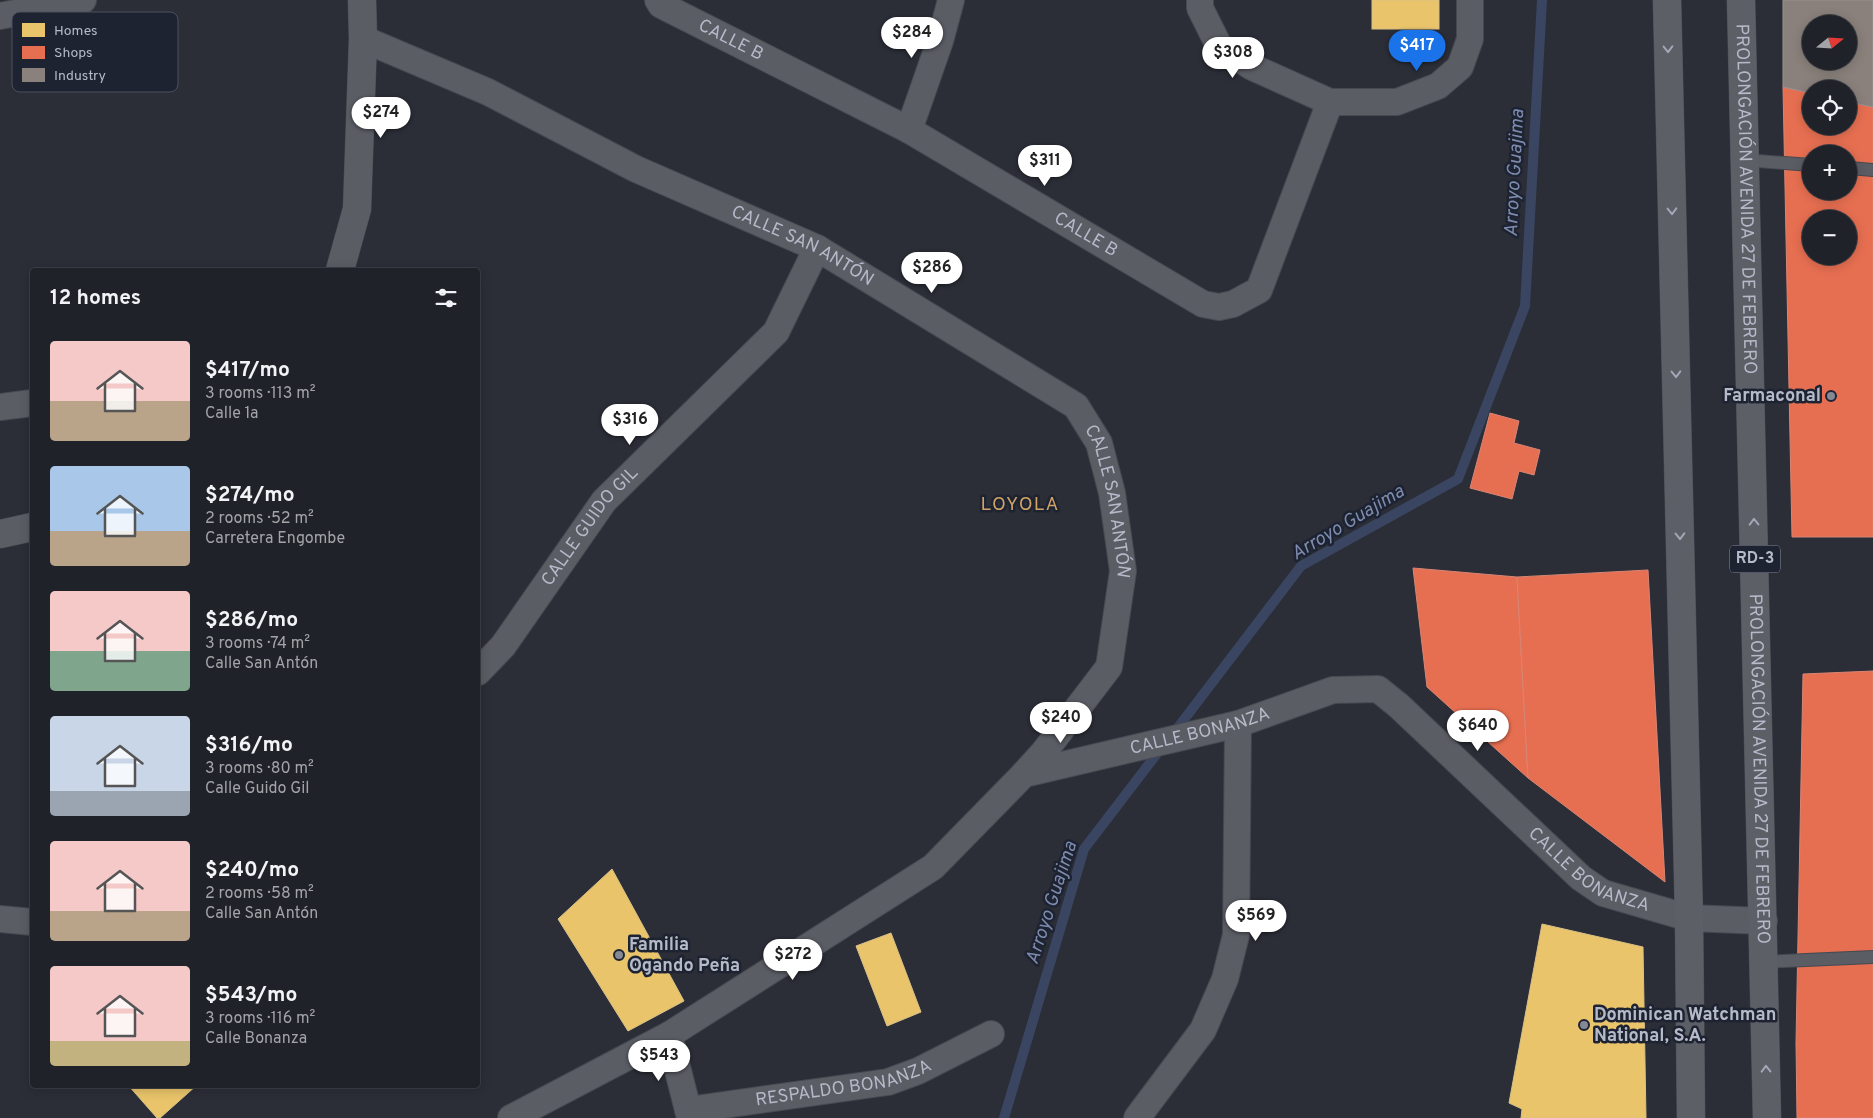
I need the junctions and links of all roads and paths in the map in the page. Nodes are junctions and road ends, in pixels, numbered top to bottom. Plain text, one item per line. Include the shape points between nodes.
1 (83, 0) edge
2 (362, 0) edge
3 (658, 0) edge
4 (951, 0) edge
5 (1200, 0) edge
6 (1470, 0) edge
7 (1666, 0) edge
8 (1741, 0) edge
9 (21, 12) edge
10 (363, 39) junction
11 (1330, 102) junction
12 (909, 130) junction
13 (1745, 160) junction
14 (1802, 164) edge
15 (1857, 169) edge
16 (1873, 170) edge
17 (817, 248) junction
18 (341, 268) edge
19 (30, 403) edge
20 (0, 407) edge
21 (30, 527) edge
22 (0, 534) edge
23 (480, 670) edge
24 (1238, 724) junction
25 (1024, 774) junction
26 (1689, 918) junction
27 (0, 919) edge
28 (1764, 921) junction
29 (30, 922) edge
30 (1873, 957) edge
31 (1764, 962) junction
32 (991, 1034) dead end
33 (669, 1035) junction
34 (689, 1114) edge
35 (511, 1118) edge
36 (1137, 1118) edge
37 (1691, 1118) edge
38 (1767, 1118) edge

1 - 9 street
2 - 10 street
3 - 12 street, CALLE B via 661,5
4 - 12 street
5 - 11 street via 1200,8 1219,46 1252,67
6 - 11 street via 1470,39 1460,67 1438,86 1397,102
7 -> 26 main road
8 - 13 main road, PROLONGACIÓN AVENIDA 27 DE FEBRERO / RD-3
10 - 17 street, CALLE SAN ANTÓN via 488,92 636,169
10 - 18 street via 357,209
11 - 12 street, CALLE B via 1259,290 1233,304 1219,307 1203,304
13 - 14 lane
28 -> 13 main road, PROLONGACIÓN AVENIDA 27 DE FEBRERO / RD-3
15 - 16 lane
17 - 23 street, CALLE GUIDO GIL via 776,332 604,501 503,646
17 - 25 street, CALLE SAN ANTÓN via 1076,406 1099,443 1112,493 1123,571 1109,666
19 - 20 street
21 - 22 street
24 - 25 street, CALLE BONANZA
24 - 26 street, CALLE BONANZA via 1334,690 1378,689 1581,878 1603,893
24 - 36 street via 1236,935 1225,979 1203,1030
25 - 33 street via 933,867
26 - 28 street, CALLE BONANZA
26 - 37 main road
27 - 29 street
28 - 31 main road, PROLONGACIÓN AVENIDA 27 DE FEBRERO / RD-3
30 - 31 lane
38 -> 31 main road, PROLONGACIÓN AVENIDA 27 DE FEBRERO / RD-3
32 - 34 street, RESPALDO BONANZA via 918,1071 888,1082
33 - 34 street
33 - 35 street

